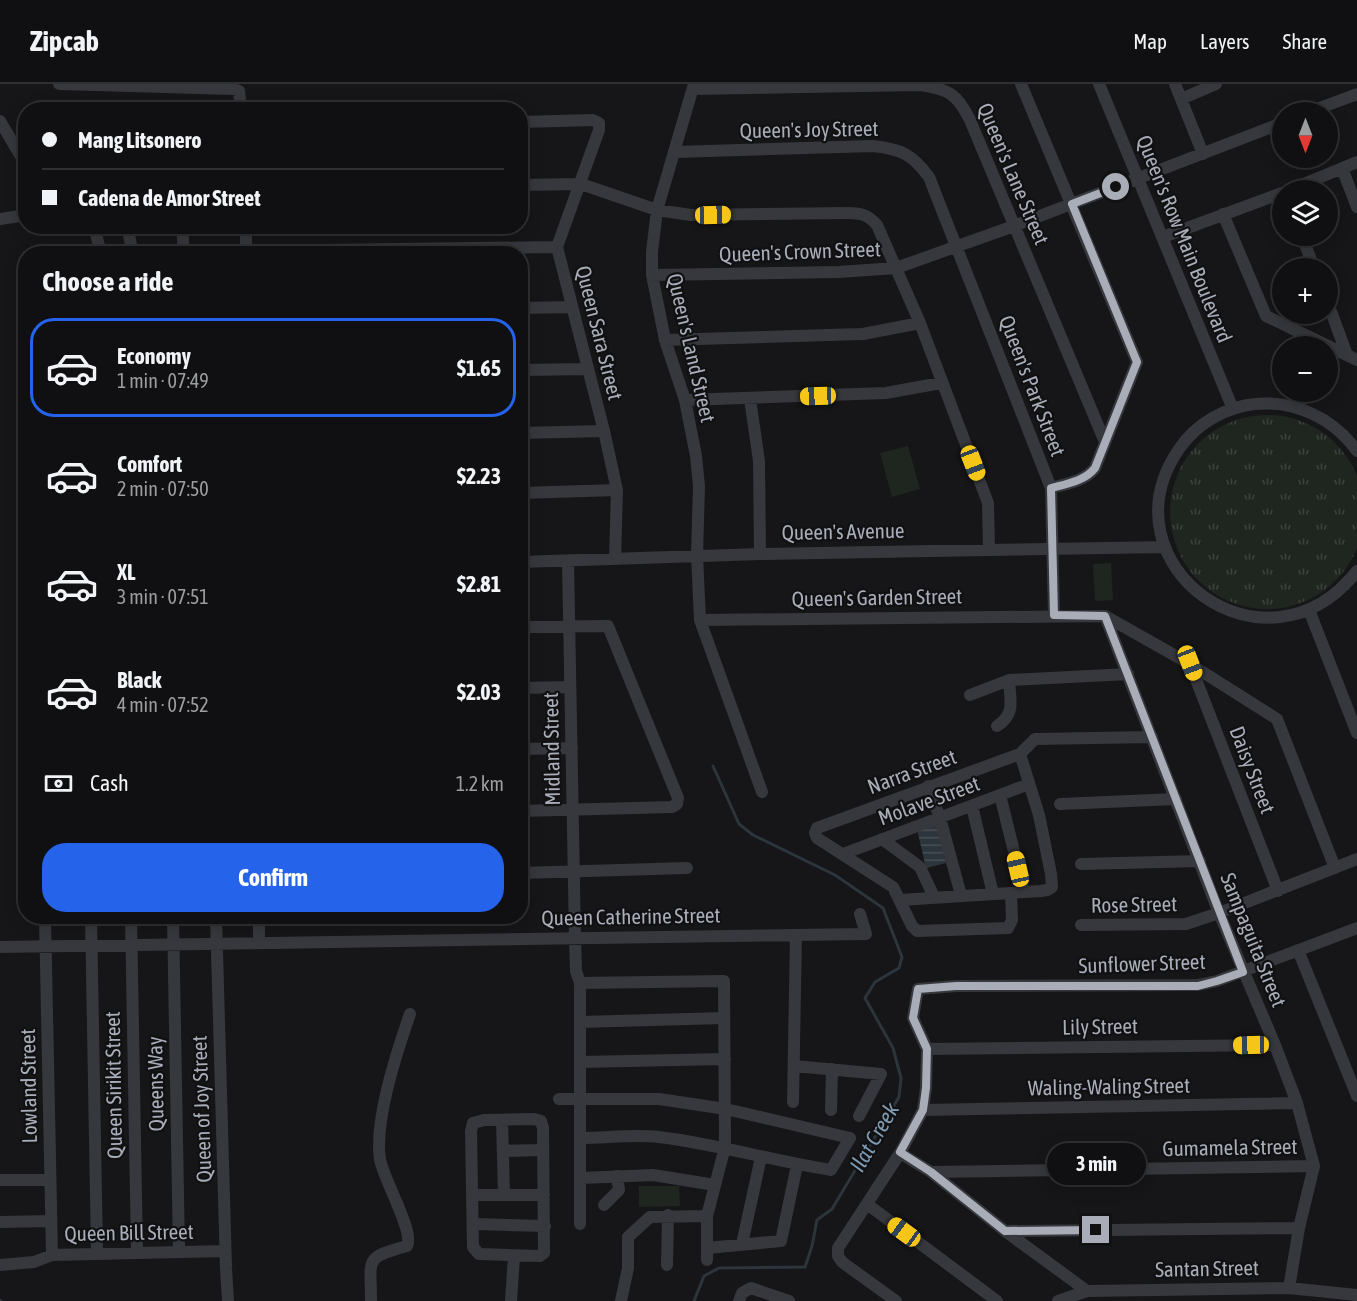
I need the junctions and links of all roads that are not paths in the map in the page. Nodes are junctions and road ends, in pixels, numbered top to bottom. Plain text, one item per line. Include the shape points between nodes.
1 (59, 84) edge
2 (1021, 84) edge
3 (1099, 84) edge
4 (1175, 84) edge
5 (1216, 84) edge
6 (125, 85) edge
7 (694, 87) edge
8 (1357, 94) edge
9 (1181, 99) junction
10 (240, 102) edge
11 (1336, 102) edge
12 (0, 122) edge
13 (528, 122) edge
14 (1272, 127) edge
15 (12, 142) junction
16 (18, 142) edge
17 (18, 152) edge
18 (675, 152) junction
19 (1203, 154) junction
20 (1357, 162) edge
21 (1342, 168) junction
22 (1138, 179) junction
23 (1313, 180) edge
24 (581, 184) junction
25 (528, 185) edge
26 (1272, 197) edge
27 (1072, 204) junction
28 (1357, 207) edge
29 (657, 210) junction
30 (1223, 214) junction
31 (18, 216) edge
32 (0, 219) edge
33 (1014, 226) junction
34 (1163, 237) junction
35 (528, 247) edge
36 (557, 247) junction
37 (957, 247) junction
38 (896, 268) junction
39 (652, 275) junction
40 (571, 307) junction
41 (528, 308) edge
42 (920, 323) junction
43 (1337, 324) edge
44 (665, 340) junction
45 (1352, 358) edge
46 (587, 369) junction
47 (528, 370) edge
48 (941, 382) junction
49 (750, 399) junction
50 (685, 400) junction
51 (1233, 409) junction
52 (604, 431) junction
53 (528, 433) edge
54 (1105, 442) junction
55 (1357, 451) edge
56 (1051, 488) junction
57 (617, 490) junction
58 (528, 493) edge
59 (1166, 547) junction
60 (1054, 548) junction
61 (989, 549) junction
62 (760, 554) junction
63 (697, 555) junction
64 (615, 559) junction
65 (568, 561) junction
66 (528, 562) edge
67 (1357, 571) edge
68 (1309, 610) junction
69 (1054, 615) junction
70 (1105, 616) junction
71 (700, 620) junction
72 (570, 625) junction
73 (528, 627) edge
74 (1190, 663) junction
75 (1128, 674) junction
76 (1010, 680) junction
77 (570, 687) junction
78 (528, 688) edge
79 (970, 695) dead end
80 (997, 726) dead end
81 (1357, 733) edge
82 (1152, 737) junction
83 (572, 748) junction
84 (528, 749) edge
85 (1020, 753) junction
86 (1029, 784) junction
87 (928, 786) junction
88 (762, 792) dead end
89 (1000, 795) junction
90 (1176, 799) junction
91 (1060, 804) dead end
92 (972, 806) junction
93 (572, 809) junction
94 (528, 811) edge
95 (940, 818) junction
96 (882, 839) junction
97 (843, 854) junction
98 (1357, 859) edge
99 (1200, 861) junction
100 (1081, 864) dead end
101 (687, 868) dead end
102 (1335, 868) junction
103 (573, 871) junction
104 (528, 873) edge
105 (1278, 891) junction
106 (1017, 892) junction
107 (993, 894) junction
108 (961, 895) junction
109 (934, 897) junction
110 (900, 900) junction
111 (1219, 913) junction
112 (861, 914) dead end
113 (45, 924) edge
114 (90, 924) edge
115 (131, 924) edge
116 (173, 924) edge
117 (216, 924) edge
118 (259, 924) edge
119 (1081, 925) dead end
120 (1357, 928) edge
121 (796, 934) junction
122 (575, 937) junction
123 (259, 943) junction
124 (217, 944) junction
125 (131, 945) junction
126 (173, 945) junction
127 (91, 946) junction
128 (0, 947) edge
129 (45, 947) junction
130 (1298, 950) junction
131 (1243, 972) junction
132 (580, 983) junction
133 (410, 1014) dead end
134 (724, 1018) junction
135 (580, 1022) junction
136 (1275, 1045) junction
137 (927, 1049) junction
138 (725, 1059) junction
139 (580, 1062) junction
140 (795, 1066) junction
141 (832, 1068) junction
142 (1357, 1096) edge
143 (559, 1099) dead end
144 (580, 1099) junction
145 (793, 1102) dead end
146 (1297, 1102) junction
147 (726, 1109) junction
148 (831, 1110) dead end
149 (923, 1110) junction
150 (859, 1116) dead end
151 (502, 1120) junction
152 (581, 1138) junction
153 (725, 1147) junction
154 (543, 1150) junction
155 (503, 1151) junction
156 (900, 1152) junction
157 (761, 1157) junction
158 (797, 1165) junction
159 (1314, 1166) junction
160 (931, 1172) junction
161 (617, 1176) junction
162 (580, 1178) junction
163 (0, 1180) edge
164 (50, 1180) junction
165 (715, 1185) junction
166 (472, 1195) junction
167 (504, 1195) junction
168 (544, 1195) junction
169 (867, 1204) junction
170 (604, 1205) dead end
171 (668, 1215) junction
172 (707, 1216) junction
173 (51, 1221) junction
174 (0, 1222) edge
175 (473, 1224) junction
176 (580, 1224) dead end
177 (544, 1226) junction
178 (1299, 1228) junction
179 (1005, 1231) junction
180 (742, 1244) junction
181 (179, 1251) junction
182 (225, 1251) junction
183 (97, 1252) junction
184 (137, 1252) junction
185 (52, 1255) junction
186 (514, 1257) junction
187 (0, 1265) edge
188 (667, 1265) dead end
189 (1357, 1280) edge
190 (1289, 1288) junction
191 (1088, 1291) junction
192 (1355, 1297) edge
193 (622, 1300) edge
194 (228, 1301) edge
195 (371, 1301) edge
196 (511, 1301) edge
197 (739, 1301) edge
198 (789, 1301) edge
199 (896, 1301) edge
200 (998, 1301) edge
201 (1058, 1301) edge

1 - 6 street
2 - 27 street
3 - 22 street, Queen's Row Main Boulevard
4 - 9 street
5 - 9 street
6 - 10 street via 234,89 239,92
7 - 18 street, Queen's Land Street
7 - 33 street, Queen's Lane Street via 939,87 962,104
8 - 11 street
9 - 19 street
12 - 15 street
13 - 24 street, Queen Sara Street via 599,123
14 - 19 street, Queen's Crown Street
15 - 16 street
15 - 17 street
18 - 29 street, Queen's Land Street
18 - 37 street, Queen's Joy Street via 873,147 904,152 929,177
19 - 22 street, Queen's Crown Street
20 - 21 street
21 - 23 street
21 - 28 street
22 - 27 street, Queen's Crown Street
22 - 34 street, Queen's Row Main Boulevard
24 - 25 street
24 - 29 street
24 - 36 street, Queen Sara Street
26 - 30 street
27 - 33 street, Queen's Crown Street
27 - 54 street via 1137,362
29 - 38 street via 691,215 861,213 876,225
29 - 39 street, Queen's Land Street
30 - 34 street
30 - 45 street via 1266,316
31 - 32 street
33 - 37 street, Queen's Crown Street
33 - 54 street, Queen's Lane Street
34 - 51 street, Queen's Row Main Boulevard
35 - 36 street
36 - 40 street, Queen Sara Street
37 - 38 street, Queen's Crown Street
37 - 56 street, Queen's Park Street
38 - 39 street, Queen's Crown Street
38 - 42 street
39 - 44 street, Queen's Land Street
40 - 41 street
40 - 46 street, Queen Sara Street
42 - 44 street via 863,334
42 - 48 street
43 - 45 street
44 - 50 street, Queen's Land Street
46 - 47 street
46 - 52 street, Queen Sara Street
48 - 49 street via 886,393
48 - 61 street via 988,503
49 - 50 street
49 - 62 street via 759,461
50 - 63 street, Queen's Land Street via 699,486
51 - 55 street via 1270,403 1303,410 1333,425
51 - 59 street via 1205,423 1183,444 1167,471 1160,501
52 - 53 street
52 - 57 street, Queen Sara Street
54 - 56 street via 1092,472
56 - 60 street, Queen's Park Street
57 - 58 street
57 - 64 street, Queen Sara Street
59 - 60 street, Queen's Avenue
59 - 68 street via 1184,579 1224,609 1272,618
60 - 61 street, Queen's Avenue
60 - 69 street, Queen's Park Street
61 - 62 street, Queen's Avenue
62 - 63 street, Queen's Avenue
63 - 64 street, Queen's Avenue
63 - 71 street
64 - 65 street, Queen's Avenue
65 - 66 street, Queen's Avenue
65 - 72 street, Midland Street
67 - 68 street via 1336,594
68 - 81 street
69 - 70 street, Queen's Garden Street
69 - 71 street, Queen's Garden Street
70 - 74 street
70 - 75 street, Sampaguita Street
71 - 88 street
72 - 73 street
72 - 77 street, Midland Street
72 - 93 street via 608,626 678,798 672,807
74 - 102 street via 1276,718
74 - 105 street, Daisy Street
75 - 76 street
75 - 82 street, Sampaguita Street
76 - 79 street
76 - 80 street via 1009,714
77 - 78 street
77 - 83 street, Midland Street
82 - 85 street, Narra Street via 1035,739
82 - 90 street, Sampaguita Street
83 - 84 street
83 - 93 street, Midland Street
85 - 86 street
85 - 87 street, Narra Street
86 - 89 street, Molave Street
86 - 106 street via 1052,886 1047,890
87 - 95 street
87 - 97 street, Narra Street via 818,828 817,838
89 - 92 street, Molave Street
89 - 106 street
90 - 91 street
90 - 99 street, Sampaguita Street
92 - 95 street, Molave Street
92 - 107 street
93 - 94 street
93 - 103 street, Midland Street
95 - 96 street, Molave Street
95 - 108 street
96 - 97 street, Molave Street
96 - 109 street via 920,867
97 - 110 street via 893,887
98 - 102 street, Rose Street
99 - 100 street
99 - 111 street, Sampaguita Street
101 - 103 street
102 - 105 street, Rose Street
103 - 104 street
103 - 122 street, Midland Street
105 - 111 street, Rose Street
106 - 107 street
106 - 110 street via 1012,920 1003,929 917,931
107 - 108 street
108 - 109 street
109 - 110 street
111 - 119 street, Rose Street via 1186,924
111 - 131 street, Sampaguita Street
112 - 121 street, Queen Catherine Street via 866,934
113 - 129 street, Lowland Street
114 - 127 street
115 - 125 street, Queen Sirikit Street
116 - 126 street, Queens Way
117 - 124 street, Queen of Joy Street
118 - 123 street
120 - 130 street, Sunflower Street
121 - 122 street, Queen Catherine Street
121 - 140 street
122 - 123 street, Queen Catherine Street
122 - 132 street, Midland Street
123 - 124 street, Queen Catherine Street
124 - 126 street, Queen Catherine Street
124 - 182 street, Queen of Joy Street
125 - 126 street, Queen Catherine Street
125 - 127 street, Queen Catherine Street
125 - 184 street, Queen Sirikit Street
126 - 181 street, Queens Way
127 - 129 street, Queen Catherine Street
127 - 183 street
128 - 129 street, Queen Catherine Street
129 - 164 street, Lowland Street
130 - 131 street, Sunflower Street
130 - 142 street
131 - 136 street, Sampaguita Street
131 - 137 street, Sunflower Street via 1198,986 918,989 913,1018
132 - 134 street via 724,981
132 - 135 street, Midland Street
133 - 195 street via 387,1093 380,1137 380,1159 409,1241 406,1246 373,1258
134 - 135 street
134 - 138 street
135 - 139 street, Midland Street
136 - 137 street, Lily Street
136 - 146 street, Sampaguita Street
137 - 149 street
138 - 139 street
138 - 147 street
139 - 144 street, Midland Street
140 - 141 street
140 - 145 street
141 - 148 street
141 - 150 street via 881,1074
143 - 144 street
144 - 147 street via 659,1099
144 - 152 street, Midland Street
146 - 149 street, Waling-Waling Street
146 - 159 street, Sampaguita Street
147 - 153 street
147 - 158 street via 850,1138 831,1170
149 - 156 street
151 - 154 street via 541,1121
151 - 155 street
151 - 166 street via 473,1123
152 - 153 street via 656,1137
152 - 162 street, Midland Street
153 - 157 street
153 - 165 street
154 - 155 street
154 - 168 street
155 - 167 street
156 - 160 street
156 - 169 street
157 - 158 street
157 - 180 street
158 - 180 street via 781,1241
159 - 160 street, Gumamela Street
159 - 178 street, Sampaguita Street
160 - 179 street
161 - 162 street
161 - 165 street via 653,1175
161 - 170 street via 619,1190
162 - 176 street, Midland Street
163 - 164 street
164 - 173 street, Lowland Street
165 - 172 street
166 - 167 street
166 - 175 street
167 - 168 street
168 - 177 street
169 - 199 street via 838,1248 838,1256
169 - 200 street
171 - 172 street
171 - 188 street
171 - 193 street via 650,1217 628,1237
172 - 180 street via 707,1254
173 - 174 street
173 - 185 street, Lowland Street
175 - 177 street
175 - 186 street via 476,1252
177 - 186 street via 544,1253
178 - 179 street
178 - 190 street, Sampaguita Street
179 - 191 street
181 - 182 street, Queen Bill Street
181 - 184 street, Queen Bill Street
182 - 194 street, Queen of Joy Street
183 - 184 street, Queen Bill Street
183 - 185 street, Queen Bill Street
185 - 187 street, Queen Bill Street via 34,1262
186 - 196 street
189 - 192 street
190 - 191 street, Santan Street
190 - 192 street, Santan Street
191 - 201 street, Santan Street
197 - 198 street via 742,1293 751,1288

